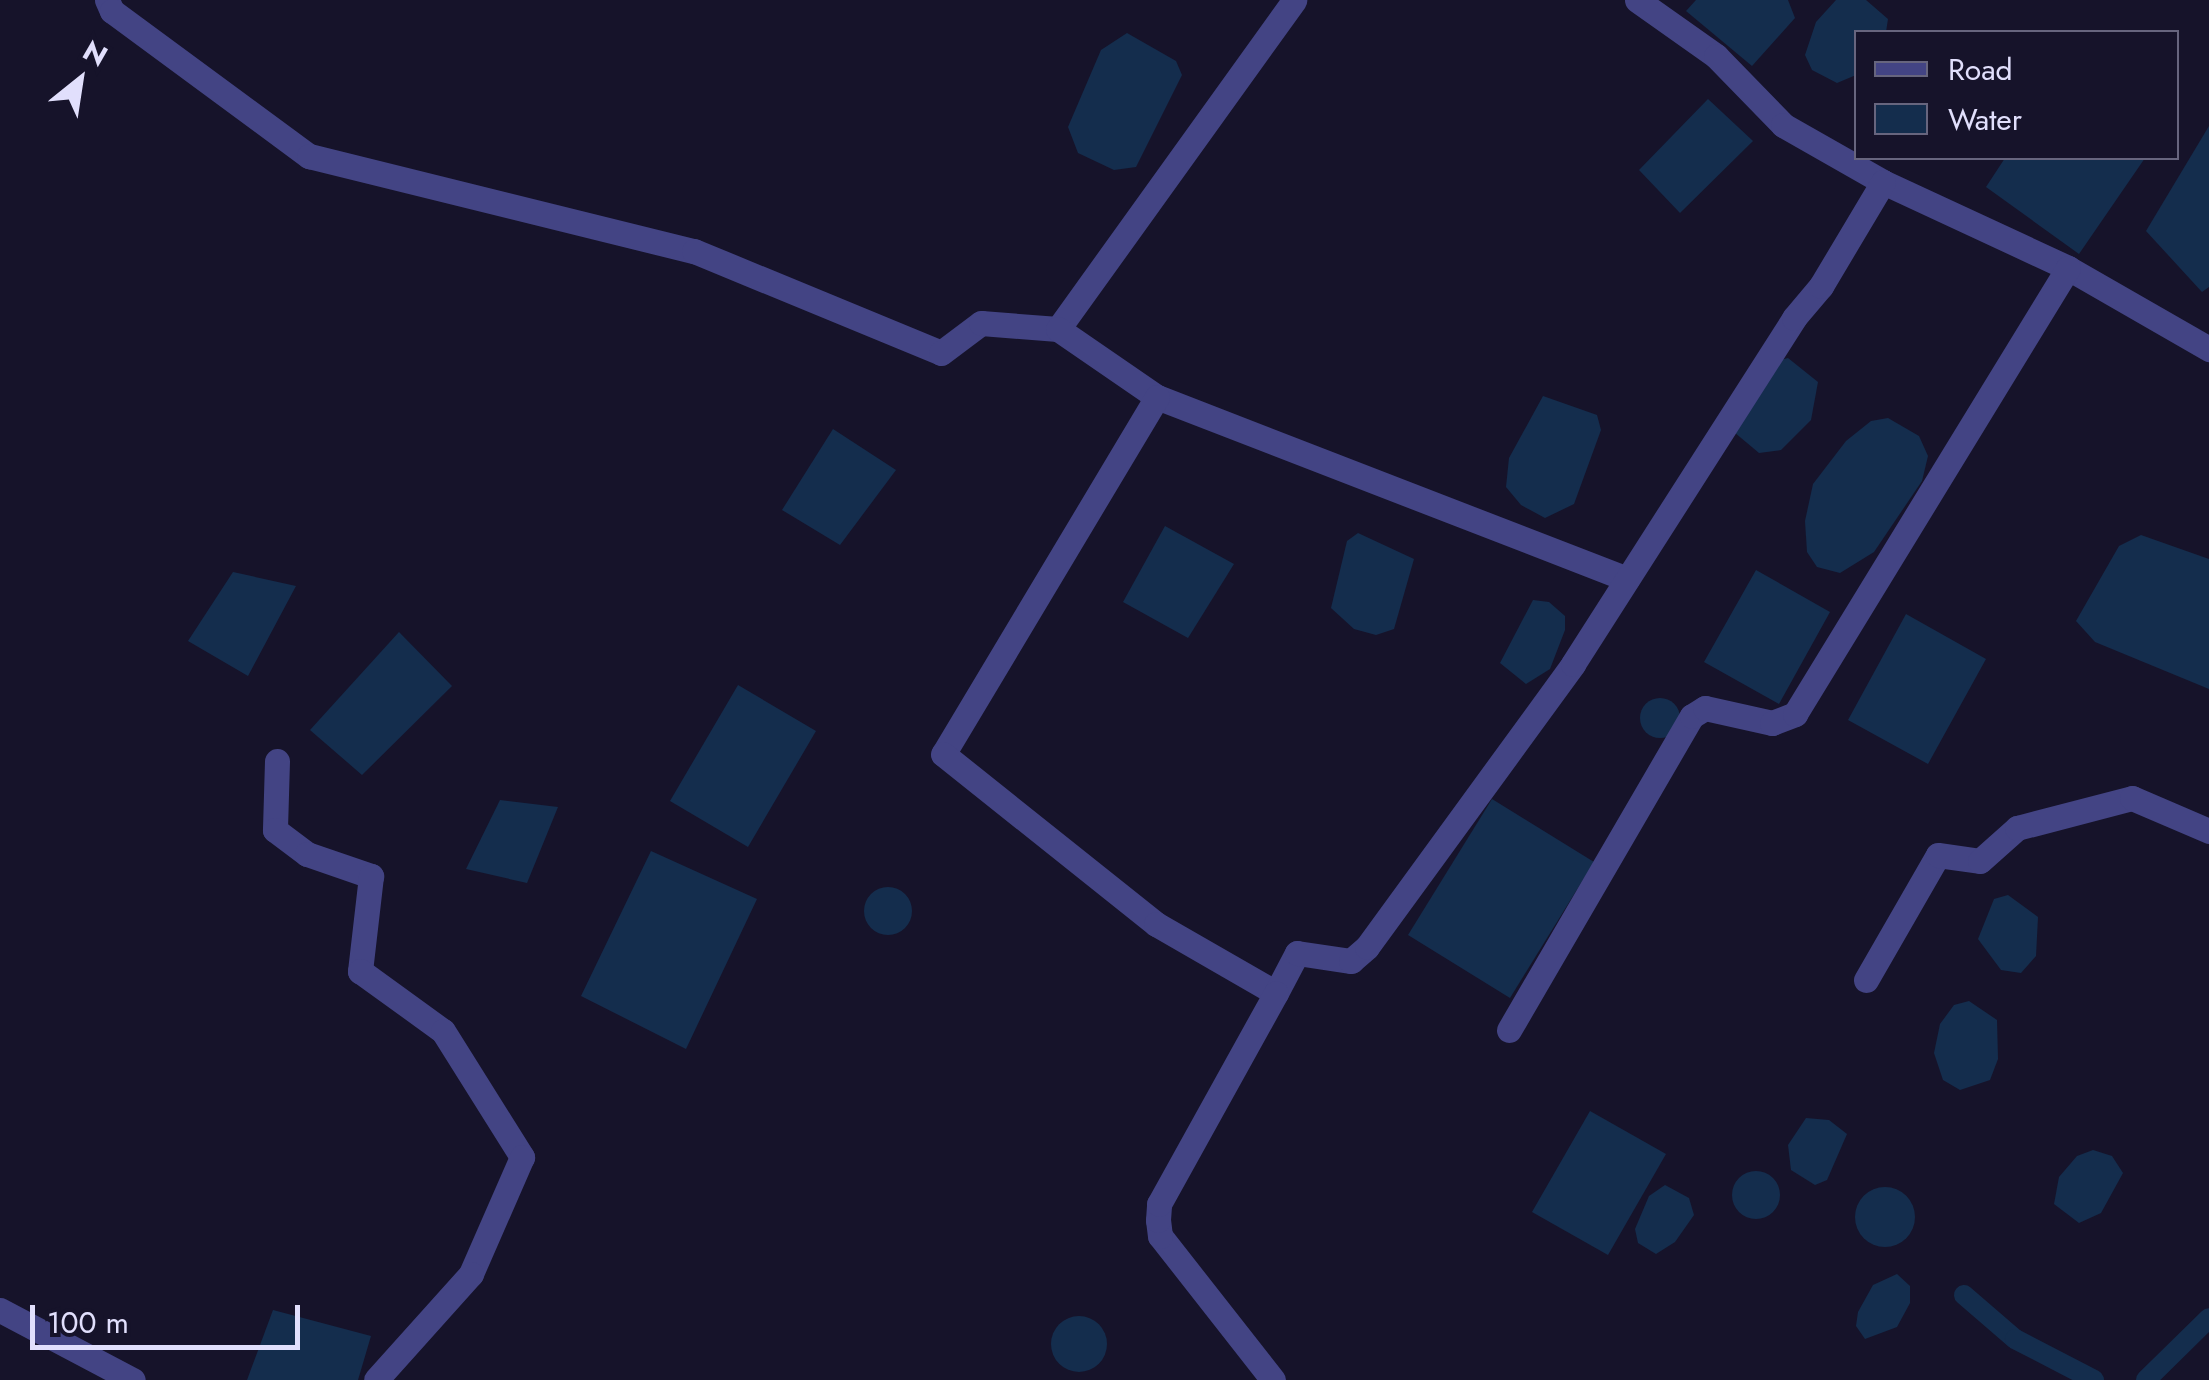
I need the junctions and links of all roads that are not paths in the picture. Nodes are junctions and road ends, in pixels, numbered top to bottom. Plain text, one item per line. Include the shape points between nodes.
1 (107, 0) edge
2 (1294, 0) edge
3 (1637, 0) edge
4 (1882, 182) junction
5 (2068, 268) junction
6 (1058, 329) junction
7 (2209, 348) edge
8 (1157, 397) junction
9 (1627, 579) junction
10 (277, 762) dead end
11 (2209, 832) edge
12 (1866, 980) dead end
13 (1276, 992) junction
14 (1509, 1030) dead end
15 (0, 1310) edge
16 (133, 1380) edge
17 (376, 1380) edge
18 (1274, 1380) edge

1 - 6 street via 112,11 309,156 694,251 941,353 981,324
2 - 6 street
3 - 4 street via 1716,56 1782,125
4 - 5 street
4 - 9 street via 1822,286 1794,318
5 - 7 street
5 - 14 street via 1794,714 1772,724 1705,708 1692,716
6 - 8 street
8 - 9 street
8 - 13 street via 943,754 1156,924
9 - 13 street via 1573,664 1359,957 1297,953
10 - 17 street via 275,830 307,854 371,876 360,971 443,1031 522,1157 472,1274
11 - 12 street via 2132,798 2018,828 1980,861 1938,855
13 - 18 street via 1159,1204 1158,1220 1160,1236
15 - 16 street

